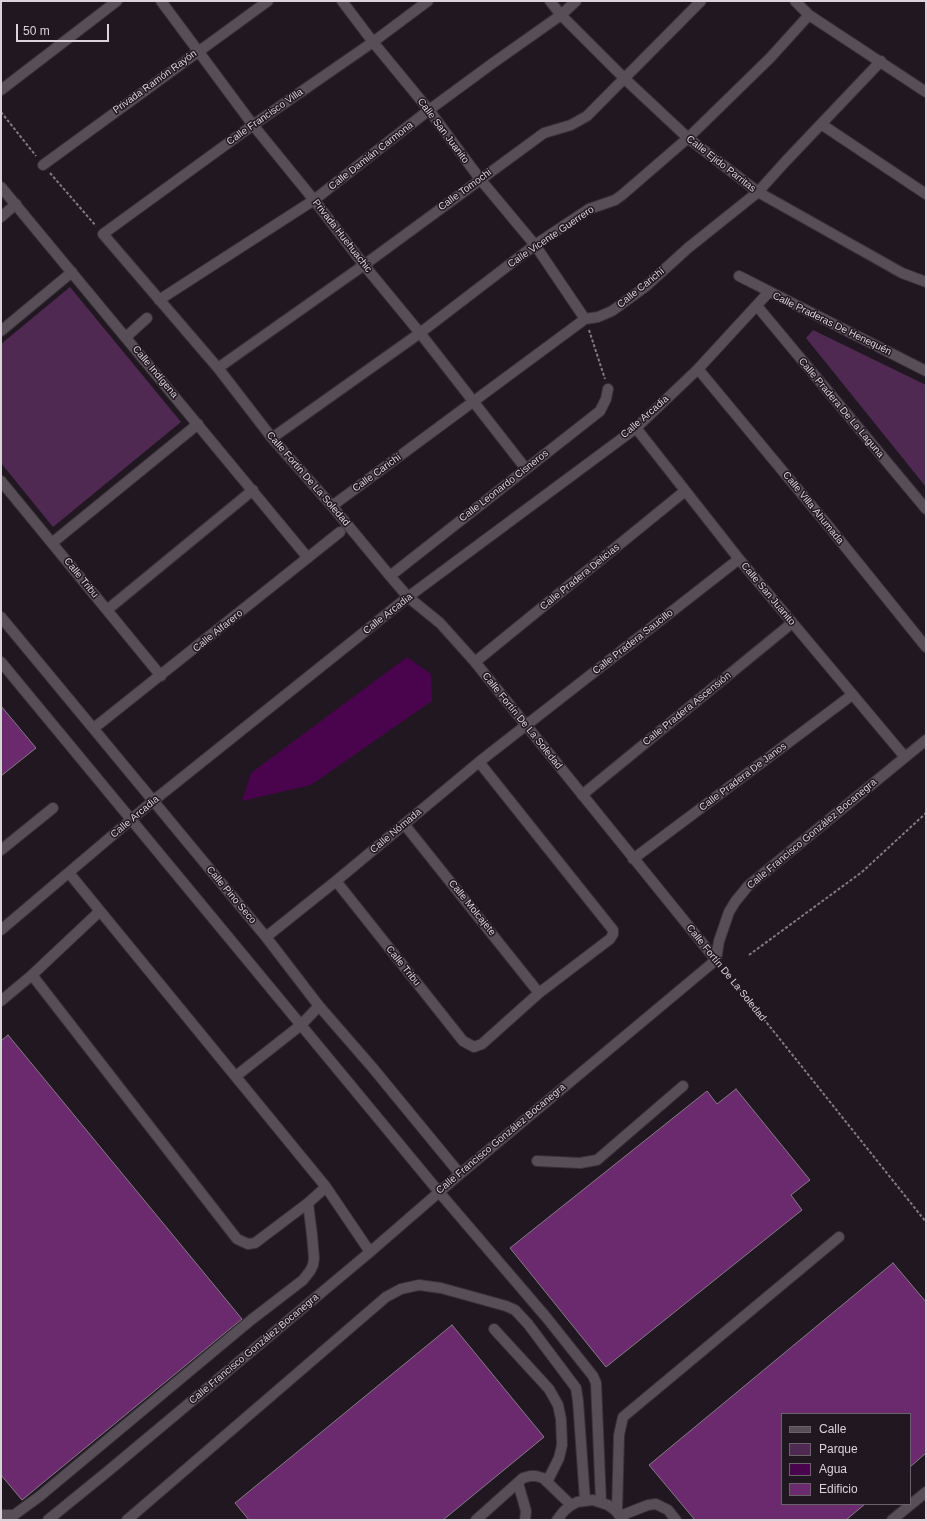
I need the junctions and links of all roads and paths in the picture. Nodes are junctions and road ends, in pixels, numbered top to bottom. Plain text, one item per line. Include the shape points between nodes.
1 (117, 1) edge
2 (161, 1) edge
3 (268, 1) edge
4 (342, 1) edge
5 (428, 1) edge
6 (550, 1) edge
7 (576, 1) edge
8 (701, 1) edge
9 (800, 3) edge
10 (562, 15) junction
11 (809, 15) junction
12 (373, 42) junction
13 (198, 51) junction
14 (881, 61) junction
15 (625, 79) junction
16 (1, 90) edge
17 (926, 92) edge
18 (429, 110) junction
19 (821, 124) junction
20 (253, 125) junction
21 (688, 138) junction
22 (43, 165) dead end
23 (480, 179) junction
24 (1, 187) edge
25 (758, 192) junction
26 (926, 194) edge
27 (314, 200) junction
28 (16, 204) junction
29 (1, 217) edge
30 (103, 234) joint
31 (535, 245) junction
32 (364, 265) junction
33 (72, 272) junction
34 (739, 276) dead end
35 (926, 282) edge
36 (768, 293) junction
37 (159, 300) junction
38 (757, 306) junction
39 (147, 318) dead end
40 (585, 319) junction
41 (1, 331) edge
42 (420, 333) junction
43 (126, 337) junction
44 (218, 368) junction
45 (698, 369) junction
46 (926, 371) edge
47 (608, 389) joint
48 (474, 402) junction
49 (198, 424) junction
50 (636, 428) junction
51 (272, 438) junction
52 (526, 469) junction
53 (1, 481) edge
54 (253, 490) junction
55 (685, 491) junction
56 (332, 506) junction
57 (926, 509) edge
58 (340, 532) dead end
59 (52, 543) junction
60 (308, 558) junction
61 (739, 559) junction
62 (390, 576) junction
63 (408, 597) junction
64 (107, 610) junction
65 (1, 618) edge
66 (792, 623) junction
67 (926, 647) edge
68 (1, 662) edge
69 (475, 662) junction
70 (161, 676) junction
71 (852, 695) junction
72 (526, 724) junction
73 (94, 728) junction
74 (926, 740) edge
75 (905, 757) junction
76 (479, 762) junction
77 (582, 795) junction
78 (153, 801) junction
79 (53, 808) dead end
80 (926, 813) edge
81 (132, 820) junction
82 (404, 824) junction
83 (1, 850) edge
84 (634, 859) junction
85 (68, 873) junction
86 (336, 882) junction
87 (100, 911) junction
88 (1, 930) edge
89 (266, 937) junction
90 (749, 956) dead end
91 (716, 960) junction
92 (32, 975) junction
93 (539, 993) junction
94 (1, 1001) edge
95 (319, 1006) junction
96 (301, 1025) junction
97 (236, 1076) junction
98 (683, 1086) dead end
99 (537, 1161) dead end
100 (460, 1174) junction
101 (326, 1187) junction
102 (438, 1192) junction
103 (308, 1203) junction
104 (926, 1222) edge
105 (838, 1237) dead end
106 (370, 1252) junction
107 (494, 1329) dead end
108 (547, 1482) junction
109 (518, 1483) junction
110 (926, 1492) edge
111 (585, 1500) junction
112 (601, 1502) junction
113 (911, 1504) edge
114 (571, 1505) junction
115 (910, 1505) edge
116 (1, 1515) edge
117 (620, 1516) edge
118 (48, 1520) edge
119 (127, 1520) edge
120 (476, 1520) edge
121 (525, 1520) edge
122 (557, 1520) edge
123 (676, 1520) edge
124 (892, 1520) edge

1 - 16 street
2 - 13 street, Privada Huehuachic
3 - 13 street, Privada Ramón Rayón
4 - 12 street, Calle San Juanito
5 - 12 street, Calle Francisco Villa
6 - 10 street, Calle Ejido Parritas
7 - 10 street, Calle Damián Carmona
8 - 15 street, Calle Tomochi
9 - 11 street
10 - 15 street, Calle Ejido Parritas
10 - 18 street, Calle Damián Carmona
11 - 14 street
11 - 21 street, Calle Vicente Guerrero via 770,58
12 - 18 street, Calle San Juanito
12 - 20 street, Calle Francisco Villa
13 - 20 street, Privada Huehuachic
13 - 22 street, Privada Ramón Rayón
14 - 17 street
14 - 19 street, Calle Carichí
15 - 21 street, Calle Ejido Parritas
15 - 23 street, Calle Tomochi via 587,116 571,125 544,133
18 - 23 street, Calle San Juanito
18 - 27 street, Calle Damián Carmona
19 - 25 street, Calle Carichí
19 - 26 street
20 - 27 street, Privada Huehuachic
20 - 30 street, Calle Francisco Villa
21 - 25 street, Calle Ejido Parritas
21 - 31 street, Calle Vicente Guerrero via 622,195 588,209
23 - 31 street, Calle San Juanito
23 - 32 street, Calle Tomochi
24 - 28 street, Calle Indígena
25 - 35 street, Calle Ejido Parritas via 902,273
25 - 40 street, Calle Carichí via 688,248 645,287 612,311
27 - 32 street, Privada Huehuachic
27 - 37 street, Calle Damián Carmona
28 - 29 street
28 - 33 street, Calle Indígena
30 - 37 street, Calle Fortín De La Soledad
31 - 40 street, Calle San Juanito
31 - 42 street, Calle Vicente Guerrero
32 - 42 street, Privada Huehuachic
32 - 44 street, Calle Tomochi
33 - 41 street
33 - 43 street, Calle Indígena
34 - 36 street, Calle Praderas De Henequén
36 - 38 street, Calle Arcadia
36 - 46 street, Calle Praderas De Henequén
37 - 44 street, Calle Fortín De La Soledad
38 - 45 street, Calle Arcadia
38 - 57 street, Calle Pradera De La Laguna
39 - 43 street
40 - 47 path
40 - 48 street, Calle Carichí
42 - 48 street, Privada Huehuachic
42 - 51 street, Calle Vicente Guerrero
43 - 49 street, Calle Indígena
44 - 51 street, Calle Fortín De La Soledad
45 - 50 street, Calle Arcadia
45 - 67 street, Calle Villa Ahumada
47 - 52 street, Calle Leonardo Cisneros via 600,411
48 - 52 street, Privada Huehuachic
48 - 56 street, Calle Carichí
49 - 54 street, Calle Indígena
49 - 59 street
50 - 55 street, Calle San Juanito
50 - 63 street, Calle Arcadia
51 - 56 street, Calle Fortín De La Soledad
52 - 62 street, Calle Leonardo Cisneros
53 - 59 street, Calle Tribu
54 - 60 street, Calle Indígena
54 - 64 street
55 - 61 street, Calle San Juanito
55 - 69 street, Calle Pradera Delicias
56 - 62 street, Calle Fortín De La Soledad
58 - 60 street, Calle Alfarero
59 - 64 street, Calle Tribu
60 - 70 street, Calle Alfarero
61 - 66 street, Calle San Juanito
61 - 72 street, Calle Pradera Saucillo
62 - 63 street, Calle Fortín De La Soledad
63 - 69 street, Calle Fortín De La Soledad via 440,623
63 - 78 street, Calle Arcadia
64 - 70 street, Calle Tribu
65 - 73 street, Calle Pino Seco
66 - 71 street, Calle San Juanito
66 - 77 street, Calle Pradera Ascensión
68 - 81 street
69 - 72 street, Calle Fortín De La Soledad
70 - 73 street, Calle Alfarero
71 - 75 street, Calle San Juanito
71 - 84 street, Calle Pradera De Janos
72 - 76 street, Calle Nómada
72 - 77 street, Calle Fortín De La Soledad
73 - 78 street, Calle Pino Seco
74 - 75 street, Calle Francisco González Bocanegra
75 - 91 street, Calle Francisco González Bocanegra via 748,886 729,912 719,941
76 - 82 street, Calle Nómada
76 - 93 street via 613,933
77 - 84 street, Calle Fortín De La Soledad
78 - 81 street, Calle Arcadia
78 - 89 street, Calle Pino Seco
79 - 83 street
80 - 90 path via 862,872
81 - 85 street, Calle Arcadia
81 - 96 street
82 - 86 street, Calle Nómada
82 - 93 street, Calle Molcajete
84 - 91 street, Calle Fortín De La Soledad
85 - 87 street
85 - 88 street, Calle Arcadia
86 - 89 street, Calle Nómada
86 - 93 street, Calle Tribu via 463,1041 474,1047 482,1044
87 - 92 street
87 - 97 street
89 - 95 street, Calle Pino Seco
91 - 100 street, Calle Francisco González Bocanegra
91 - 104 path, Calle Fortín De La Soledad
92 - 94 street
92 - 103 street via 237,1239 248,1244 255,1243
95 - 96 street
95 - 100 street, Calle Pino Seco
96 - 97 street
96 - 102 street
97 - 101 street
98 - 99 street via 597,1160 580,1163
100 - 102 street, Calle Francisco González Bocanegra
101 - 103 street
101 - 106 street
102 - 106 street, Calle Francisco González Bocanegra
102 - 112 street via 546,1317 593,1376 597,1389
103 - 116 street via 314,1258 308,1276 251,1320 40,1496 14,1515
105 - 117 street via 623,1417 619,1435
106 - 118 street, Calle Francisco González Bocanegra
107 - 108 street via 549,1389 558,1405 562,1445 559,1458
108 - 109 street via 536,1476 523,1478
108 - 114 street
109 - 120 street
109 - 121 street via 526,1511
110 - 113 street
111 - 112 street
111 - 114 street
111 - 119 street via 576,1388 528,1324 515,1310 506,1306 441,1288 419,1285 401,1289 386,1298
112 - 117 street
114 - 122 street
115 - 124 street
117 - 123 street via 656,1504 668,1510

